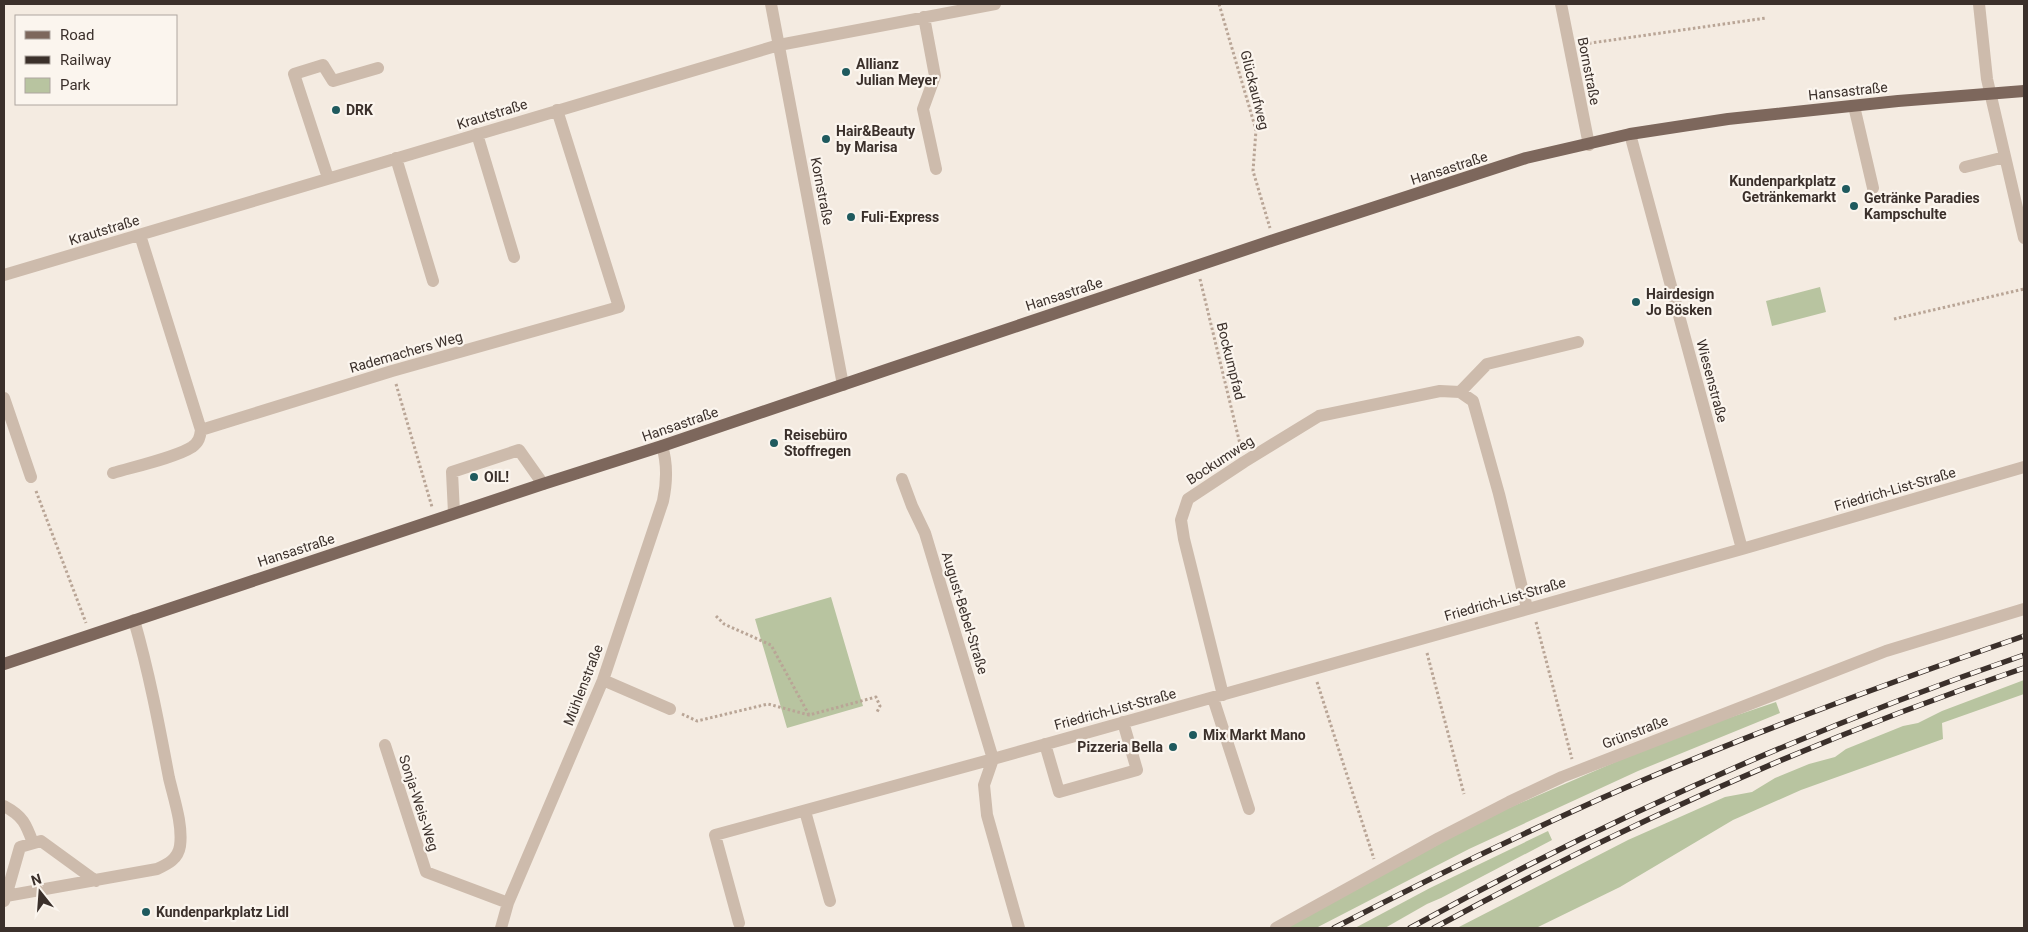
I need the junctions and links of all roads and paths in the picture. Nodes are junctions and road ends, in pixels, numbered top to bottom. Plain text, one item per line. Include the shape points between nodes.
1 (771, 4) edge
2 (995, 4) edge
3 (1220, 4) edge
4 (1561, 4) edge
5 (1979, 4) edge
6 (924, 17) junction
7 (1766, 18) dead end
8 (779, 45) junction
9 (1569, 46) junction
10 (378, 68) dead end
11 (2024, 91) edge
12 (1990, 94) junction
13 (1854, 106) junction
14 (557, 110) junction
15 (477, 134) junction
16 (1630, 134) junction
17 (1589, 145) junction
18 (2006, 157) junction
19 (396, 158) junction
20 (1965, 167) dead end
21 (936, 169) dead end
22 (328, 178) junction
23 (1872, 188) dead end
24 (140, 235) junction
25 (2024, 238) edge
26 (1274, 240) junction
27 (514, 257) dead end
28 (1197, 266) junction
29 (4, 275) edge
30 (433, 281) dead end
31 (2024, 289) edge
32 (1894, 319) dead end
33 (1578, 342) dead end
34 (392, 371) junction
35 (843, 385) junction
36 (1460, 392) junction
37 (4, 398) edge
38 (201, 430) junction
39 (662, 446) junction
40 (1244, 462) junction
41 (2024, 466) edge
42 (113, 473) dead end
43 (31, 477) joint
44 (902, 479) dead end
45 (543, 484) junction
46 (454, 513) junction
47 (435, 520) junction
48 (1742, 549) junction
49 (1530, 608) junction
50 (2024, 609) edge
51 (716, 616) dead end
52 (134, 620) junction
53 (90, 635) junction
54 (1424, 638) junction
55 (4, 664) edge
56 (1313, 670) junction
57 (603, 680) junction
58 (1218, 696) junction
59 (670, 709) joint
60 (877, 712) dead end
61 (809, 715) junction
62 (1124, 722) junction
63 (1045, 744) junction
64 (385, 745) dead end
65 (994, 759) junction
66 (1573, 762) dead end
67 (1464, 794) dead end
68 (4, 806) edge
69 (1249, 809) dead end
70 (805, 811) junction
71 (33, 843) junction
72 (1378, 871) junction
73 (7, 880) edge
74 (96, 881) junction
75 (5, 898) edge
76 (830, 900) dead end
77 (508, 903) junction
78 (739, 924) dead end
79 (501, 928) edge
80 (1019, 928) edge
81 (1276, 928) edge

1 - 8 street, Kornstraße
2 - 6 street, Krautstraße
3 - 26 path, Glückaufweg via 1256,130 1253,171
4 - 9 street, Bornstraße
5 - 12 street
6 - 8 street, Krautstraße
6 - 21 street via 935,76 923,109
7 - 9 path
8 - 14 street, Krautstraße
8 - 35 street, Kornstraße
9 - 17 street, Bornstraße
10 - 22 street via 333,81 324,65 294,74
11 - 12 main road, Hansastraße
12 - 13 main road, Hansastraße
12 - 18 street
13 - 16 main road, Hansastraße via 1728,119
13 - 23 street
14 - 15 street, Krautstraße
14 - 34 street, Rademachers Weg via 619,307
15 - 19 street, Krautstraße
15 - 27 street
16 - 17 main road, Hansastraße
16 - 48 street, Wiesenstraße
17 - 26 main road, Hansastraße via 1526,158
18 - 20 street
18 - 25 street
19 - 22 street, Krautstraße
19 - 30 street
22 - 24 street, Krautstraße
24 - 29 street, Krautstraße
24 - 38 street
26 - 28 main road, Hansastraße
28 - 35 main road, Hansastraße
28 - 40 path, Bockumpfad
31 - 32 path
33 - 36 street via 1487,364
34 - 38 street, Rademachers Weg
34 - 47 path
35 - 39 main road, Hansastraße
36 - 40 street, Bockumweg via 1440,391 1318,416
36 - 49 street via 1473,401
37 - 43 street
38 - 42 street via 200,439 192,447
39 - 45 main road, Hansastraße
39 - 57 street, Mühlenstraße via 667,480 663,501
40 - 58 street, Bockumweg via 1188,499 1181,520
41 - 48 street, Friedrich-List-Straße
43 - 53 path
44 - 65 street, August-Bebel-Straße via 925,533
45 - 46 main road, Hansastraße
45 - 46 street via 519,450 452,472
46 - 47 main road, Hansastraße
47 - 52 main road, Hansastraße
48 - 49 street, Friedrich-List-Straße
49 - 54 street, Friedrich-List-Straße
49 - 66 path
50 - 72 street, Grünstraße via 1886,651 1562,777
51 - 61 path via 724,624 771,645
52 - 53 main road, Hansastraße
52 - 74 street via 160,725 180,828 180,846 176,858 157,869
53 - 55 main road, Hansastraße
54 - 56 street, Friedrich-List-Straße
54 - 67 path
56 - 58 street, Friedrich-List-Straße
56 - 72 path
57 - 59 street
57 - 77 street, Mühlenstraße
58 - 62 street, Friedrich-List-Straße
58 - 69 street, Bockumweg
59 - 61 path via 697,721 768,704
60 - 61 path via 880,706 876,697
62 - 63 street, Friedrich-List-Straße
62 - 63 street via 1137,770 1059,792
63 - 65 street, Friedrich-List-Straße
64 - 77 street, Sonja-Weis-Weg via 426,872
65 - 70 street, Friedrich-List-Straße
65 - 80 street via 984,785 987,815
68 - 71 street via 25,822
70 - 76 street
70 - 78 street, Friedrich-List-Straße via 715,835
71 - 73 street via 20,847
71 - 74 street via 41,841
72 - 81 street, Grünstraße
73 - 75 street
74 - 75 street
77 - 79 street, Mühlenstraße

